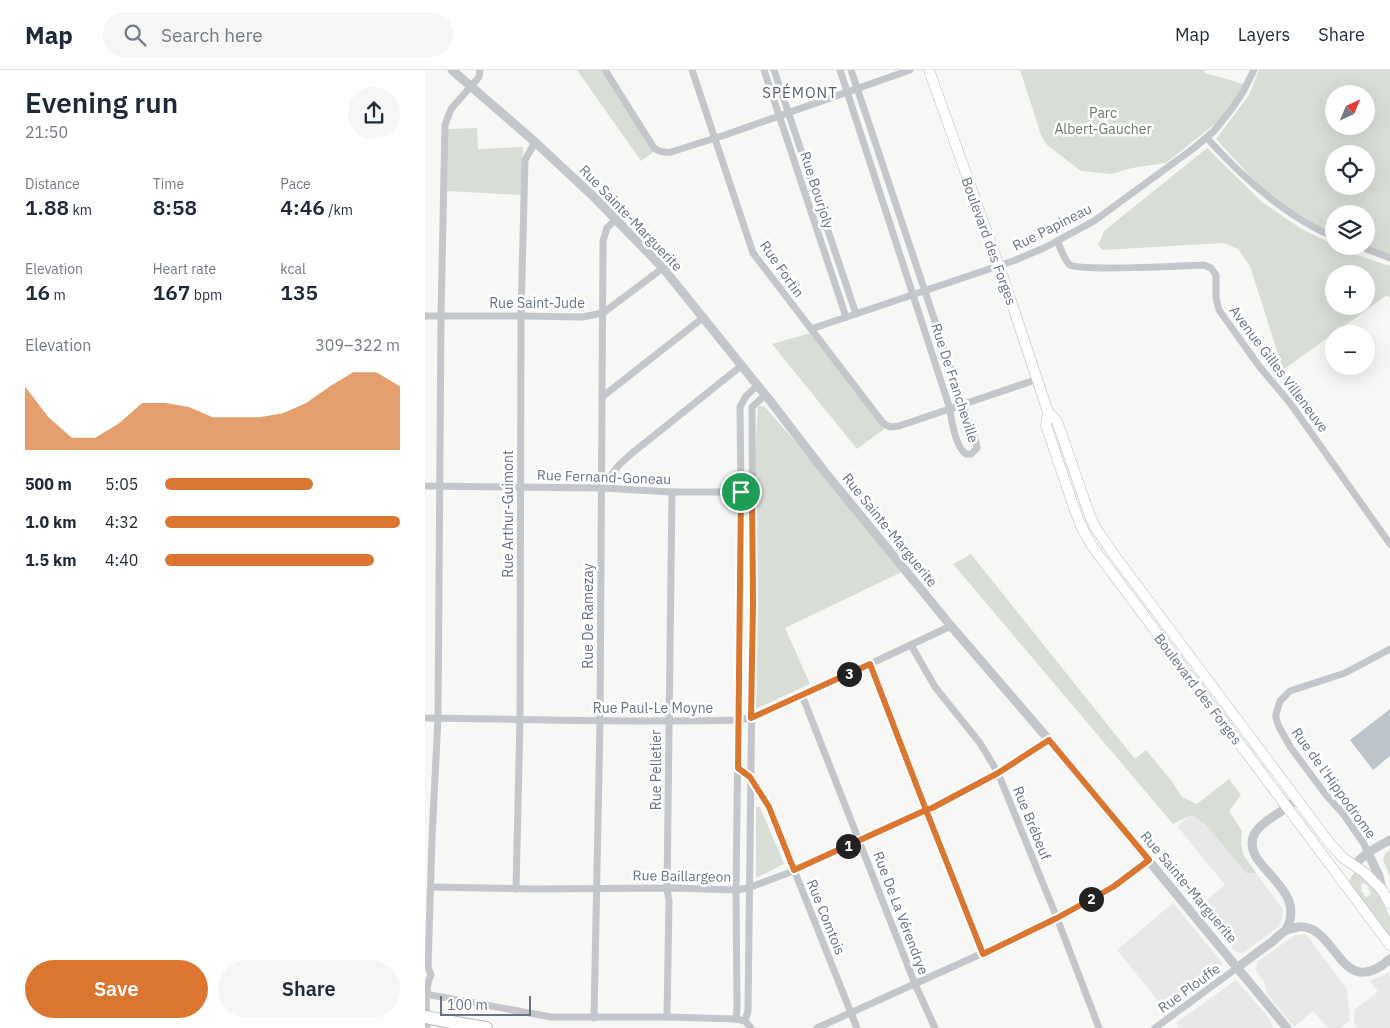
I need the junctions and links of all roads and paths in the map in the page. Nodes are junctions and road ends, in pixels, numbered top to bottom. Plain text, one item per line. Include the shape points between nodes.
1 (452, 70) edge
2 (480, 70) edge
3 (605, 70) edge
4 (691, 70) edge
5 (764, 70) edge
6 (774, 70) edge
7 (840, 70) edge
8 (851, 70) edge
9 (910, 70) edge
10 (929, 70) edge
11 (1254, 70) edge
12 (471, 86) junction
13 (858, 89) junction
14 (847, 93) junction
15 (788, 113) junction
16 (779, 116) junction
17 (714, 138) junction
18 (1207, 138) junction
19 (535, 142) junction
20 (616, 219) junction
21 (1325, 232) edge
22 (1057, 241) junction
23 (1375, 252) edge
24 (1390, 258) edge
25 (999, 266) junction
26 (663, 268) junction
27 (925, 291) junction
28 (913, 295) junction
29 (603, 313) junction
30 (856, 314) junction
31 (425, 316) edge
32 (441, 316) junction
33 (521, 316) junction
34 (703, 317) junction
35 (846, 317) junction
36 (811, 330) junction
37 (741, 366) junction
38 (1037, 379) junction
39 (757, 386) junction
40 (765, 395) junction
41 (602, 397) junction
42 (963, 405) junction
43 (951, 409) junction
44 (1049, 412) junction
45 (425, 486) edge
46 (440, 486) junction
47 (520, 487) junction
48 (602, 488) junction
49 (672, 492) junction
50 (741, 492) junction
51 (752, 492) junction
52 (1390, 544) edge
53 (1107, 545) junction
54 (1096, 553) junction
55 (753, 603) junction
56 (739, 604) junction
57 (951, 626) junction
58 (1177, 639) junction
59 (911, 645) junction
60 (1167, 647) junction
61 (1390, 649) edge
62 (870, 664) junction
63 (801, 695) junction
64 (425, 718) edge
65 (438, 718) junction
66 (751, 718) junction
67 (520, 719) junction
68 (738, 720) junction
69 (600, 722) junction
70 (669, 722) junction
71 (1049, 740) junction
72 (738, 768) junction
73 (998, 773) junction
74 (750, 777) junction
75 (1297, 800) junction
76 (1287, 807) junction
77 (926, 810) junction
78 (429, 837) edge
79 (1390, 840) edge
80 (859, 841) junction
81 (1368, 853) junction
82 (1149, 860) junction
83 (1354, 866) junction
84 (794, 870) junction
85 (1343, 882) junction
86 (431, 887) junction
87 (596, 888) junction
88 (748, 888) junction
89 (516, 889) junction
90 (667, 889) junction
91 (736, 890) junction
92 (1382, 890) junction
93 (1390, 904) edge
94 (1057, 918) junction
95 (1286, 930) junction
96 (1388, 940) edge
97 (983, 954) junction
98 (1390, 959) edge
99 (1237, 967) junction
100 (915, 984) junction
101 (426, 994) edge
102 (1273, 1011) junction
103 (850, 1012) junction
104 (667, 1017) junction
105 (594, 1018) junction
106 (736, 1019) junction
107 (745, 1021) junction
108 (426, 1024) edge
109 (1165, 1025) edge
110 (486, 1028) edge
111 (751, 1028) edge
112 (817, 1028) edge
113 (857, 1028) edge
114 (935, 1028) edge
115 (1099, 1028) edge
116 (1155, 1028) edge
117 (1280, 1028) edge
118 (1287, 1028) edge

1 - 12 street, Rue Sainte-Marguerite
2 - 12 street via 479,77
3 - 17 street via 656,149 671,152
4 - 17 street, Rue Fortin
5 - 16 street, Rue Bourjoly
6 - 15 street, Rue Bourjoly
7 - 14 street, Rue De Francheville
8 - 13 street, Rue De Francheville
9 - 13 street
10 - 25 main road, Boulevard des Forges
11 - 18 street, Rue Papineau via 1233,108
12 - 19 street, Rue Sainte-Marguerite
12 - 32 street via 451,109 445,125
13 - 14 street
13 - 27 street, Rue De Francheville
14 - 15 street
14 - 28 street, Rue De Francheville
15 - 16 street
15 - 30 street, Rue Bourjoly
16 - 17 street
16 - 35 street, Rue Bourjoly
17 - 36 street, Rue Fortin via 753,253
18 - 21 street via 1261,191
18 - 22 street, Rue Papineau via 1104,215
19 - 20 street, Rue Sainte-Marguerite
19 - 33 street, Rue Arthur-Guimont via 525,160
20 - 26 street, Rue Sainte-Marguerite
20 - 29 street, Rue De Ramezay via 607,228 603,241
22 - 25 street, Rue Papineau
22 - 52 street, Avenue Gilles Villeneuve via 1069,263 1075,267 1204,265 1213,269 1219,310
23 - 24 street
25 - 27 street, Rue Papineau
25 - 38 main road, Boulevard des Forges
26 - 29 street, Rue Saint-Jude
26 - 34 street, Rue Sainte-Marguerite
27 - 28 street, Rue Papineau
27 - 42 street, Rue De Francheville
28 - 30 street, Rue Papineau
28 - 43 street, Rue De Francheville
29 - 33 street, Rue Saint-Jude via 582,317
29 - 41 street, Rue De Ramezay
30 - 35 street, Rue Papineau
31 - 32 street, Rue Saint-Jude
32 - 33 street, Rue Saint-Jude
32 - 46 street
33 - 47 street, Rue Arthur-Guimont
34 - 37 street, Rue Sainte-Marguerite
34 - 41 street
35 - 36 street, Rue Papineau
36 - 43 street, Rue Fortin via 882,422 890,427
37 - 39 street, Rue Sainte-Marguerite
37 - 48 street via 631,454
38 - 42 street
38 - 44 main road, Boulevard des Forges
39 - 40 street, Rue Sainte-Marguerite
39 - 50 street via 740,407
40 - 51 street via 752,407
40 - 57 street, Rue Sainte-Marguerite
41 - 48 street, Rue De Ramezay
42 - 43 street
42 - 43 street, Rue De Francheville via 977,445 971,454 966,454 961,448
44 - 53 main road, Boulevard des Forges via 1057,421 1091,520
44 - 54 main road, Boulevard des Forges via 1046,425 1079,522
45 - 46 street, Rue Fernand-Goneau
46 - 47 street, Rue Fernand-Goneau
46 - 65 street
47 - 48 street, Rue Fernand-Goneau
47 - 67 street, Rue Arthur-Guimont
48 - 49 street, Rue Fernand-Goneau
48 - 69 street, Rue De Ramezay
49 - 50 street, Rue Fernand-Goneau
49 - 70 street, Rue Pelletier
50 - 51 street, Rue Fernand-Goneau
50 - 56 street
51 - 55 street
53 - 54 main road
53 - 58 main road, Boulevard des Forges
54 - 60 main road, Boulevard des Forges
55 - 56 street
55 - 66 street
56 - 68 street
57 - 59 street, Rue Paul-Le Moyne
57 - 71 street, Rue Sainte-Marguerite
58 - 60 main road
58 - 75 main road, Boulevard des Forges
59 - 62 street, Rue Paul-Le Moyne
59 - 73 street, Rue Brébeuf via 935,687 980,743
60 - 76 main road, Boulevard des Forges
61 - 81 street, Rue de l'Hippodrome via 1345,673 1290,691 1280,701 1276,714 1279,727 1291,748 1344,815
62 - 63 street, Rue Paul-Le Moyne
62 - 77 street
63 - 66 street, Rue Paul-Le Moyne
63 - 80 street, Rue De La Vérendrye
64 - 65 street, Rue Paul-Le Moyne
65 - 67 street, Rue Paul-Le Moyne
65 - 78 street
66 - 68 street, Rue Paul-Le Moyne
66 - 74 street
67 - 69 street, Rue Paul-Le Moyne
67 - 89 street, Rue Arthur-Guimont
68 - 70 street, Rue Paul-Le Moyne
68 - 72 street
69 - 70 street, Rue Paul-Le Moyne
69 - 87 street, Rue De Ramezay
70 - 90 street, Rue Pelletier
71 - 73 street, Rue Baillargeon
71 - 82 street, Rue Sainte-Marguerite
72 - 74 street, Rue Comtois
72 - 91 street
73 - 77 street, Rue Baillargeon
73 - 94 street, Rue Brébeuf
74 - 84 street, Rue Comtois via 769,807
74 - 88 street
75 - 76 street
75 - 83 main road, Boulevard des Forges via 1335,850
76 - 85 main road, Boulevard des Forges
76 - 95 street via 1258,828 1252,844 1258,859 1291,903 1292,916
77 - 80 street, Rue Baillargeon
77 - 97 street
78 - 86 street
79 - 81 street
80 - 84 street, Rue Baillargeon
80 - 100 street, Rue De La Vérendrye
81 - 83 street
81 - 92 street
82 - 94 street via 1113,887
82 - 99 street, Rue Sainte-Marguerite
83 - 85 main road
83 - 92 main road, Boulevard des Forges
84 - 88 street, Rue Baillargeon
84 - 103 street, Rue Comtois
85 - 96 main road, Boulevard des Forges
86 - 89 street, Rue Baillargeon
86 - 101 street
87 - 89 street, Rue Baillargeon
87 - 90 street, Rue Baillargeon
87 - 105 street, Rue De Ramezay
88 - 91 street, Rue Baillargeon
88 - 107 street
90 - 91 street, Rue Baillargeon
90 - 104 street, Rue Pelletier
91 - 106 street
92 - 93 main road, Boulevard des Forges
94 - 97 street
94 - 115 street, Rue Brébeuf
95 - 98 street via 1302,927 1316,931 1348,966 1357,971 1375,969
95 - 99 street
97 - 100 street
99 - 102 street, Rue Sainte-Marguerite
99 - 109 street, Rue Plouffe
100 - 103 street
100 - 114 street, Rue De La Vérendrye
101 - 105 street via 541,1016
101 - 108 street
102 - 117 street
102 - 118 street, Rue Sainte-Marguerite
103 - 112 street
103 - 113 street, Rue Comtois
104 - 105 street
104 - 106 street
106 - 107 street
107 - 111 street
108 - 110 highway, bridge via 456,1022
109 - 116 street, Rue Plouffe

